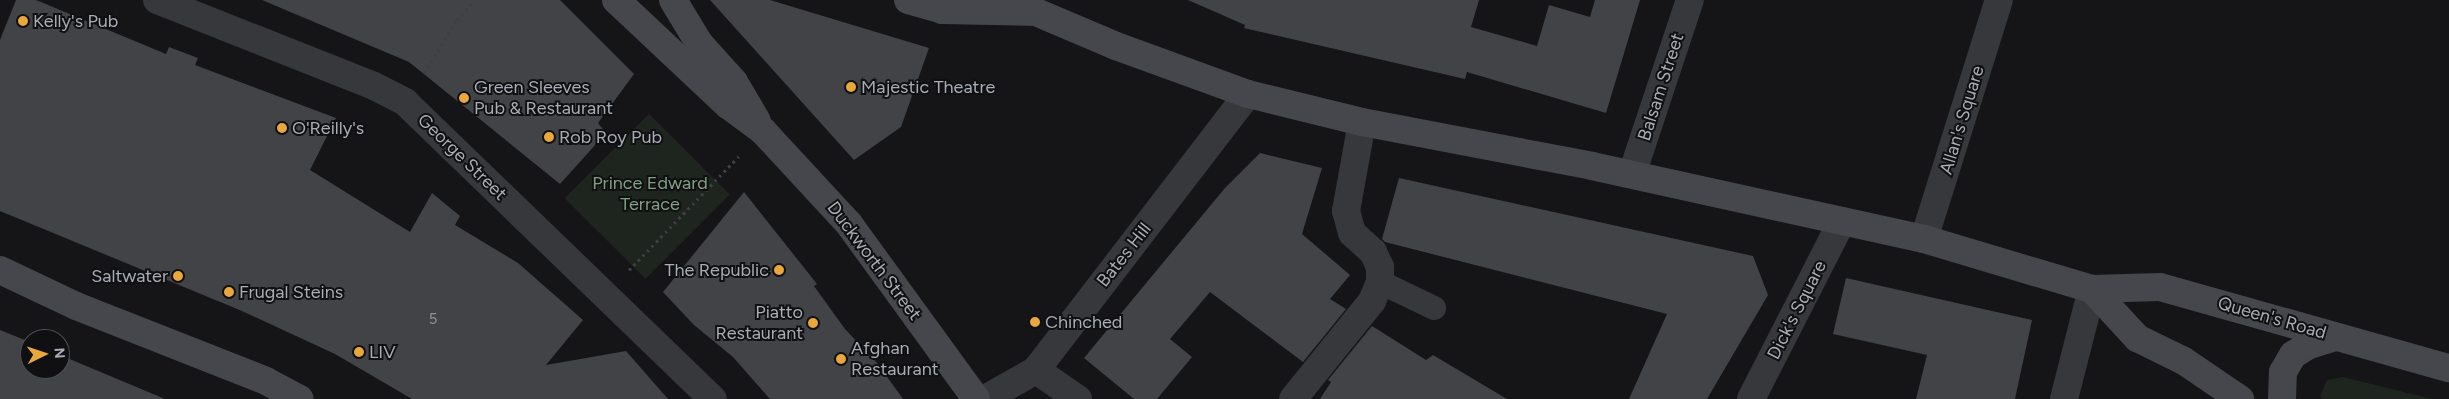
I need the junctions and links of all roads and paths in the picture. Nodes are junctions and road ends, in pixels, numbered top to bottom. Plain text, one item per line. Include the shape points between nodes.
1 (156, 0) edge
2 (474, 0) edge
3 (616, 0) edge
4 (673, 0) edge
5 (908, 0) edge
6 (1690, 0) edge
7 (1999, 0) edge
8 (1032, 4) edge
9 (423, 76) dead end
10 (1248, 94) junction
11 (1362, 122) junction
12 (763, 131) junction
13 (741, 154) dead end
14 (1632, 174) junction
15 (1842, 220) junction
16 (1924, 239) junction
17 (0, 270) edge
18 (627, 272) dead end
19 (1380, 282) junction
20 (2092, 289) junction
21 (1434, 308) dead end
22 (2336, 336) junction
23 (2449, 368) edge
24 (1036, 370) junction
25 (300, 399) edge
26 (713, 399) edge
27 (976, 399) edge
28 (985, 399) edge
29 (1078, 399) edge
30 (1293, 399) edge
31 (1752, 399) edge
32 (2064, 399) edge
33 (2240, 399) edge
34 (2282, 399) edge

1 - 26 street, George Street via 372,85 405,102
2 - 9 path via 457,20
3 - 12 main road, Duckworth Street via 728,105
4 - 12 main road, Duckworth Street via 698,43 734,82
5 - 8 main road via 942,10
6 - 14 street, Balsam Street
7 - 16 street, Allan's Square
8 - 10 main road via 1116,46
10 - 11 main road
10 - 24 street, Bates Hill
11 - 14 main road
11 - 19 street via 1346,211 1352,232 1373,252 1380,267
12 - 27 main road, Duckworth Street via 849,224
13 - 18 path
14 - 15 main road
15 - 16 main road
15 - 31 street, Dick's Square
16 - 20 main road
17 - 25 main road via 76,306 266,381
19 - 21 lane
19 - 30 street via 1372,301
20 - 22 main road, Queen's Road via 2160,287
20 - 32 street
20 - 33 main road via 2137,338 2184,361
22 - 23 main road, Queen's Road
22 - 34 main road via 2309,345 2293,355 2283,372
24 - 28 street, Bates Hill
24 - 29 street

